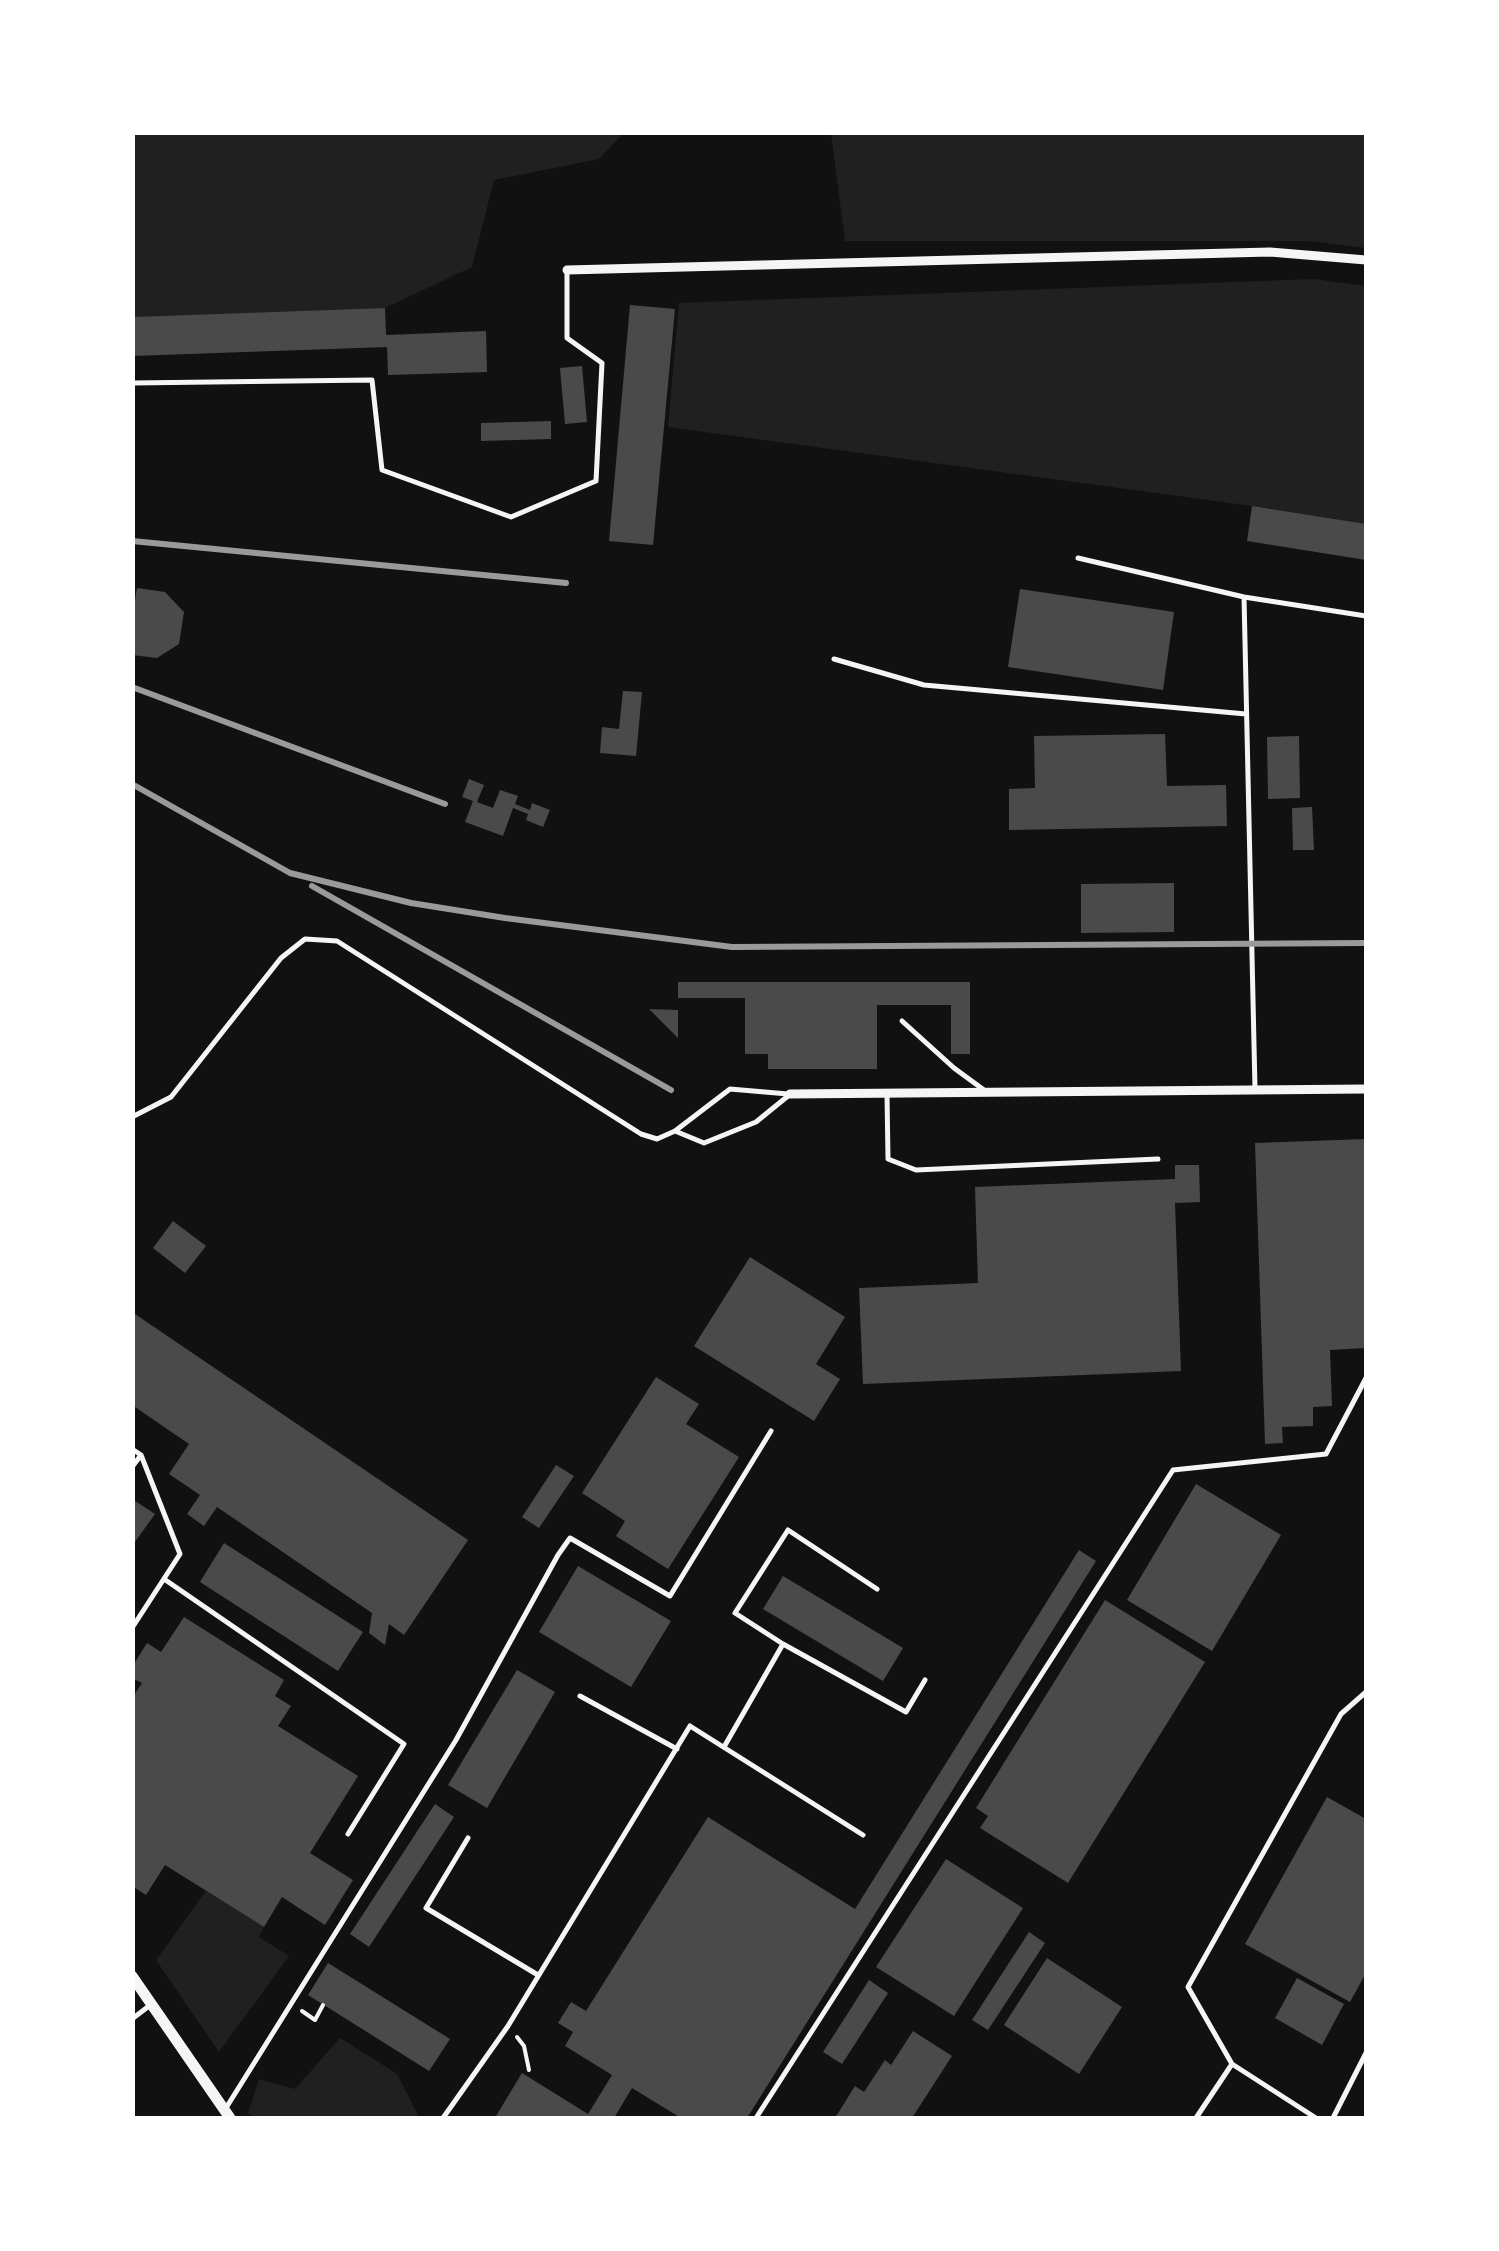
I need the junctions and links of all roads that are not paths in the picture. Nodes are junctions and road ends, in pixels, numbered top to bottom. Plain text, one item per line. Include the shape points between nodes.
1 (1366, 260) edge
2 (567, 270) joint
3 (132, 382) edge
4 (1078, 558) dead end
5 (1244, 597) junction
6 (1366, 616) edge
7 (834, 660) dead end
8 (1246, 714) junction
9 (902, 1021) dead end
10 (1255, 1090) junction
11 (1366, 1090) edge
12 (887, 1092) junction
13 (987, 1092) junction
14 (790, 1094) junction
15 (132, 1117) edge
16 (675, 1132) junction
17 (1158, 1159) dead end
18 (1366, 1378) edge
19 (772, 1431) dead end
20 (132, 1449) edge
21 (141, 1455) junction
22 (132, 1467) edge
23 (164, 1579) junction
24 (878, 1589) dead end
25 (132, 1628) edge
26 (783, 1644) junction
27 (925, 1680) dead end
28 (1366, 1692) edge
29 (580, 1696) dead end
30 (724, 1747) junction
31 (676, 1750) junction
32 (348, 1834) dead end
33 (862, 1835) dead end
34 (468, 1838) dead end
35 (132, 1976) edge
36 (538, 1976) junction
37 (152, 2004) junction
38 (132, 2018) edge
39 (1366, 2052) edge
40 (1232, 2064) junction
41 (228, 2114) edge
42 (443, 2118) edge
43 (756, 2118) edge
44 (1196, 2118) edge
45 (1316, 2118) edge
46 (1334, 2118) edge

1 - 2 street via 1270,252
2 - 3 lane via 567,338 602,363 596,482 510,517 382,470 372,380
4 - 5 lane
5 - 6 lane
5 - 8 lane
7 - 8 lane via 924,684
8 - 10 lane
9 - 13 lane
10 - 11 street
10 - 13 street
12 - 13 street
12 - 14 street
12 - 17 lane via 888,1159 916,1170
14 - 16 lane via 730,1090
14 - 16 lane via 756,1122 704,1143
15 - 16 lane via 171,1097 281,958 306,939 338,941 641,1134 658,1139
18 - 43 lane via 1326,1454 1172,1470
19 - 41 lane via 670,1596 570,1538 456,1740 290,2002
20 - 21 lane
21 - 22 lane
21 - 23 lane via 180,1554
23 - 25 lane
23 - 32 lane via 404,1744
24 - 26 lane via 788,1530 735,1613
26 - 27 lane via 906,1712
26 - 30 lane
28 - 40 lane via 1341,1714 1188,1988
29 - 31 lane
30 - 31 lane via 690,1726
30 - 33 lane
31 - 36 lane
34 - 36 lane via 426,1908
35 - 37 street
36 - 42 lane
37 - 38 lane
37 - 41 street
39 - 46 lane
40 - 44 lane
40 - 45 lane

